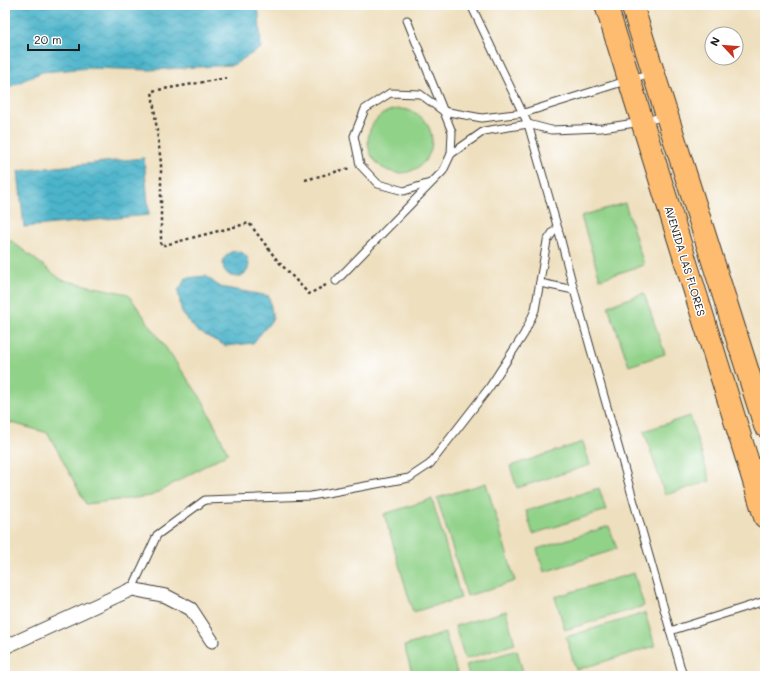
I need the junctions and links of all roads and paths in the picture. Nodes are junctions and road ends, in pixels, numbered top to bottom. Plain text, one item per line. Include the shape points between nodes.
1 (471, 5) edge
2 (606, 5) edge
3 (632, 5) edge
4 (407, 20) dead end
5 (653, 72) junction
6 (227, 78) dead end
7 (629, 80) junction
8 (443, 111) junction
9 (524, 113) junction
10 (667, 116) junction
11 (642, 122) junction
12 (528, 124) junction
13 (451, 154) junction
14 (360, 165) junction
15 (305, 180) dead end
16 (430, 183) junction
17 (558, 229) junction
18 (336, 281) joint
19 (540, 283) junction
20 (574, 290) junction
21 (765, 426) edge
22 (765, 517) edge
23 (132, 588) junction
24 (765, 601) edge
25 (670, 631) junction
26 (212, 641) dead end
27 (5, 647) edge
28 (683, 676) edge

1 - 9 lane
2 - 7 highway, AVENIDA LAS FLORES
3 - 5 highway
4 - 8 lane
5 - 7 lane
5 - 10 highway
6 - 18 path via 152,91 161,163 161,246 249,224 277,260 309,294
7 - 9 lane
7 - 11 highway, AVENIDA LAS FLORES
8 - 9 lane via 482,118
8 - 13 lane via 452,132
8 - 14 lane via 420,94 390,93 365,109 354,136
9 - 12 lane
10 - 11 lane
10 - 21 highway
11 - 12 lane via 602,128 551,130
11 - 22 highway, AVENIDA LAS FLORES
12 - 13 lane via 484,131
12 - 17 lane
13 - 16 lane via 443,171
14 - 15 path
14 - 16 lane via 378,184 404,191
16 - 18 lane
17 - 19 lane via 547,241
17 - 20 lane
19 - 20 lane
19 - 23 lane via 535,310 524,334 489,388 430,464 409,478 311,496 205,500 157,536
20 - 25 lane
23 - 26 street via 166,596 191,608
23 - 27 street
24 - 25 lane
25 - 28 lane

